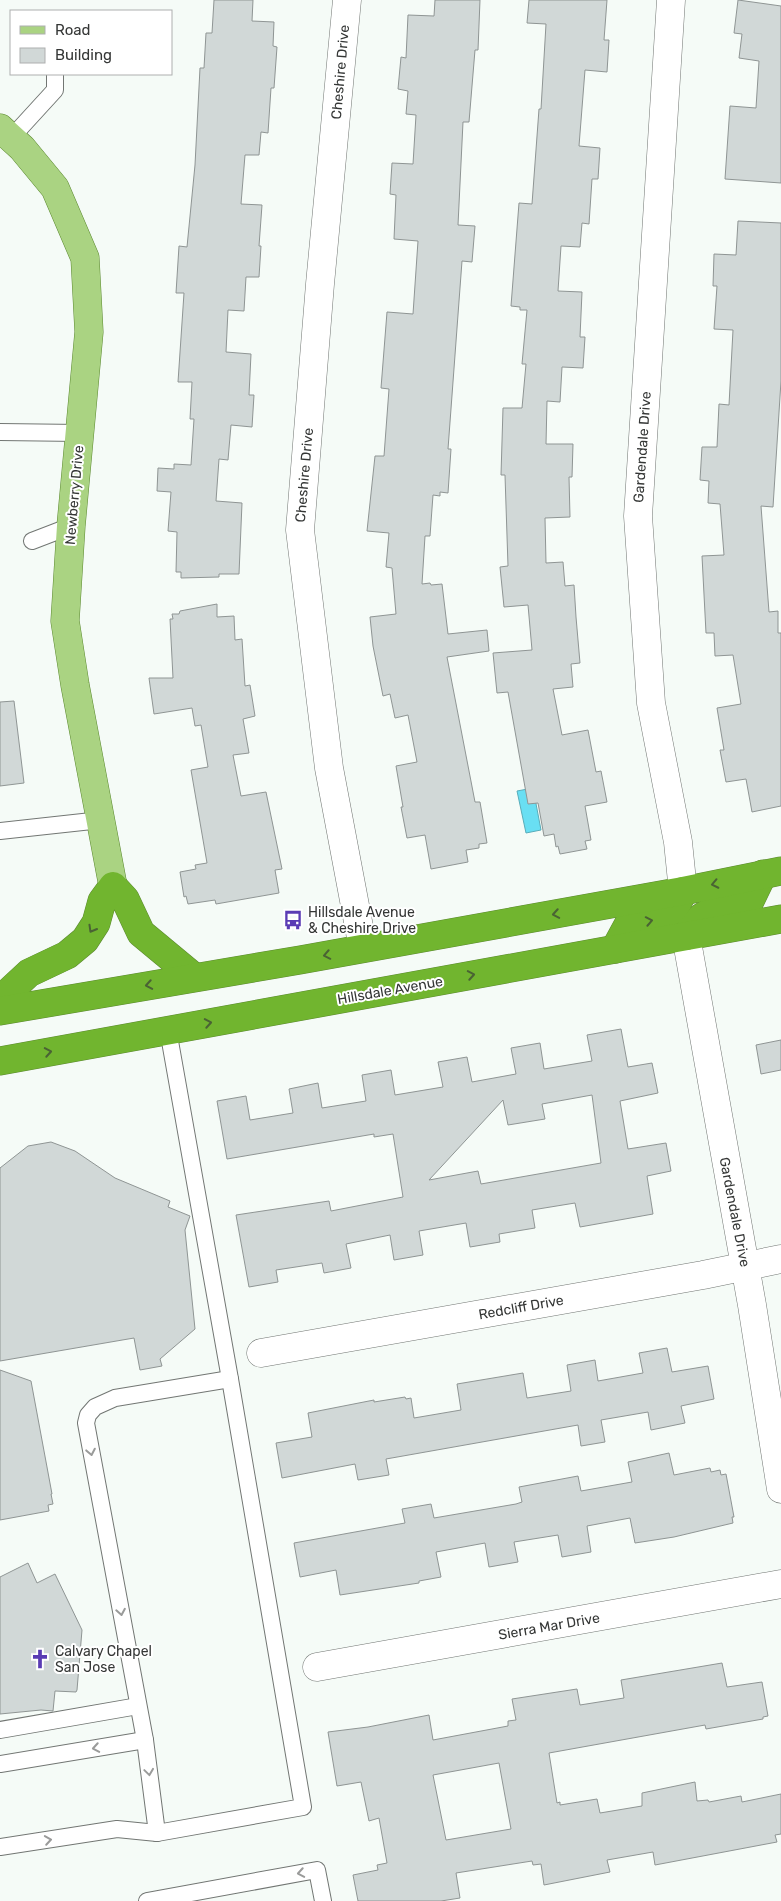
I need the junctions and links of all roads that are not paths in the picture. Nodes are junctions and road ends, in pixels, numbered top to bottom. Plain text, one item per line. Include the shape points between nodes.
1 (347, 0) edge
2 (671, 0) edge
3 (55, 75) edge
4 (6, 133) edge
5 (0, 432) edge
6 (80, 433) junction
7 (71, 526) junction
8 (32, 541) dead end
9 (100, 820) junction
10 (0, 831) edge
11 (772, 873) edge
12 (113, 886) junction
13 (684, 891) junction
14 (781, 919) edge
15 (686, 936) junction
16 (363, 948) junction
17 (615, 948) junction
18 (194, 977) junction
19 (0, 1000) edge
20 (0, 1011) edge
21 (168, 1030) junction
22 (0, 1061) edge
23 (781, 1259) edge
24 (745, 1266) junction
25 (260, 1354) dead end
26 (230, 1379) junction
27 (781, 1489) edge
28 (781, 1584) edge
29 (317, 1667) dead end
30 (138, 1706) junction
31 (0, 1730) edge
32 (144, 1740) junction
33 (0, 1764) edge
34 (157, 1833) junction
35 (0, 1847) edge
36 (147, 1901) edge
37 (323, 1901) edge

1 - 16 street, Cheshire Drive via 300,530 329,768
2 - 13 street, Gardendale Drive via 638,516 651,703 678,842
3 - 4 lane via 55,90
4 - 6 main road, Newberry Drive via 56,188 85,258 89,332
5 - 6 lane
6 - 7 main road, Newberry Drive
7 - 8 lane
7 - 9 main road, Newberry Drive via 65,621
9 - 10 lane
9 - 12 main road, Newberry Drive
11 -> 13 highway
11 - 15 highway via 748,903 708,911 693,923
12 - 18 highway via 125,899 141,932
12 -> 19 highway via 102,901 96,923 85,940 67,955 29,973
13 -> 16 highway
17 -> 13 highway via 628,925 662,918 678,903
14 - 15 highway, Hillsdale Avenue
15 - 17 highway, Hillsdale Avenue
15 - 24 street, Gardendale Drive
16 -> 18 highway
21 -> 17 highway, Hillsdale Avenue
18 -> 20 highway
22 -> 21 highway, Hillsdale Avenue
21 - 26 lane
23 - 24 street, Redcliff Drive
24 - 25 street, Redcliff Drive
24 - 27 street, Gardendale Drive
26 -> 30 lane via 115,1398 95,1407 88,1415 86,1423
26 - 34 lane via 303,1807
28 - 29 street, Sierra Mar Drive
30 - 31 lane
30 - 32 lane
32 -> 33 lane
32 -> 34 lane
35 -> 34 lane via 118,1829
37 -> 36 lane via 317,1870

